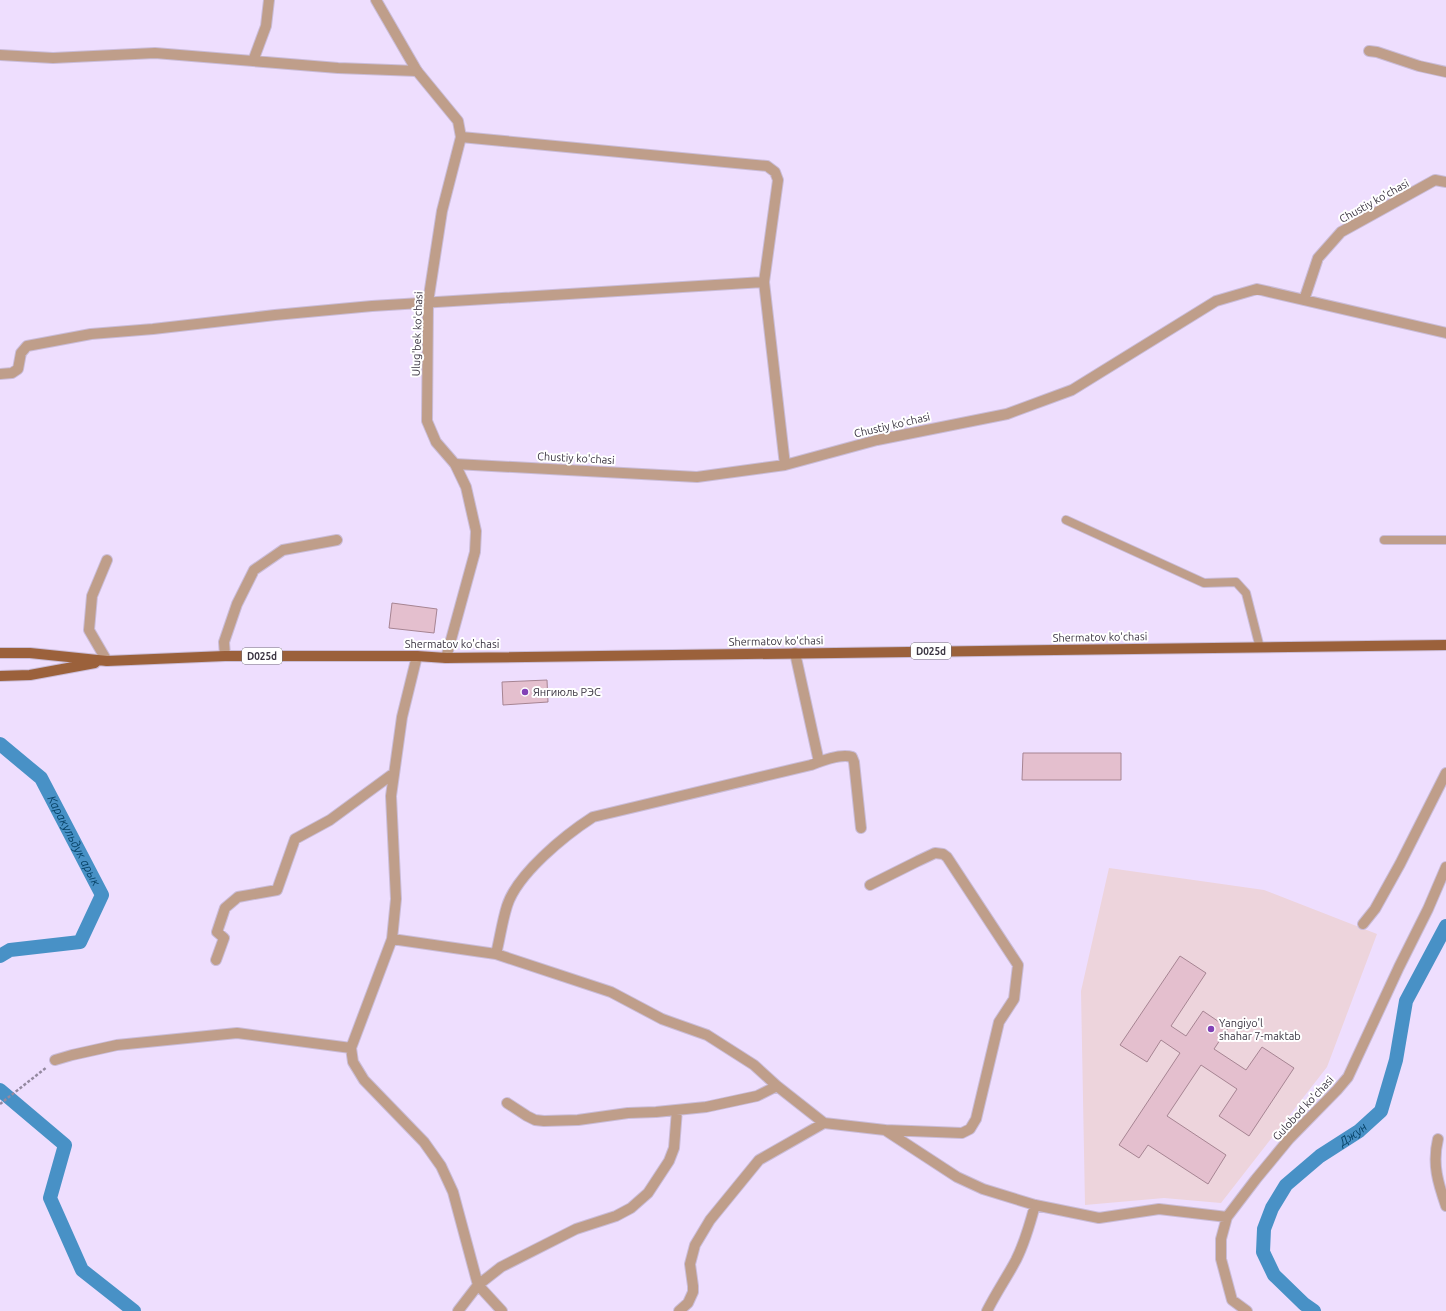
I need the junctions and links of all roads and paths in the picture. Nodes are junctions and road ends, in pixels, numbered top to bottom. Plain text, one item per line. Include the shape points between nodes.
1 (269, 0) edge
2 (376, 0) edge
3 (1369, 51) dead end
4 (0, 55) edge
5 (253, 61) junction
6 (417, 71) junction
7 (1446, 72) edge
8 (461, 137) junction
9 (1446, 182) edge
10 (764, 282) junction
11 (1304, 300) junction
12 (428, 302) junction
13 (1446, 333) edge
14 (0, 374) edge
15 (455, 464) junction
16 (785, 466) junction
17 (1066, 520) dead end
18 (337, 540) dead end
19 (1384, 540) dead end
20 (1446, 540) edge
21 (107, 560) dead end
22 (1446, 645) edge
23 (1260, 648) junction
24 (0, 653) edge
25 (796, 653) junction
26 (224, 656) junction
27 (417, 656) junction
28 (446, 658) junction
29 (107, 661) junction
30 (0, 676) edge
31 (819, 762) junction
32 (394, 773) junction
33 (1446, 773) edge
34 (861, 828) dead end
35 (1446, 867) edge
36 (870, 885) dead end
37 (1363, 924) dead end
38 (392, 939) junction
39 (496, 954) junction
40 (216, 960) dead end
41 (351, 1048) junction
42 (55, 1060) joint
43 (778, 1086) junction
44 (507, 1102) dead end
45 (0, 1104) edge
46 (677, 1110) junction
47 (824, 1123) junction
48 (885, 1130) junction
49 (1438, 1139) dead end
50 (1035, 1205) junction
51 (1446, 1206) edge
52 (1227, 1217) junction
53 (478, 1285) junction
54 (1232, 1300) junction
55 (683, 1310) edge
56 (458, 1311) edge
57 (502, 1311) edge
58 (987, 1311) edge
59 (1232, 1311) edge
60 (1247, 1311) edge

1 - 5 street via 266,26
2 - 6 street
3 - 7 street
4 - 5 street via 53,58 155,53
5 - 6 street
6 - 8 street via 458,121
8 - 10 street via 767,166 775,172 778,180
8 - 12 street, Ulug'bek ko'chasi via 442,211
9 - 11 street, Chustiy ko'chasi via 1435,180 1341,232 1318,258
10 - 12 street
10 - 16 street
11 - 13 street, Chustiy ko'chasi
11 - 16 street, Chustiy ko'chasi via 1257,289 1216,301 1072,390 1008,414 877,440
12 - 14 street via 275,314 91,334 27,346 21,353 18,369 12,373
12 - 15 street, Ulug'bek ko'chasi via 427,421 436,442
15 - 16 street, Chustiy ko'chasi via 697,477
15 - 28 street, Ulug'bek ko'chasi via 466,487 476,531 475,552
17 - 23 lane via 1204,583 1236,582 1246,593
18 - 26 street via 283,550 254,570 237,604 224,642
19 - 20 lane
21 - 29 street via 92,596 89,630
22 - 23 main road, Shermatov ko'chasi / D025d
23 - 25 main road, Shermatov ko'chasi / D025d
24 - 29 main road, Shermatov ko'chasi / D025d via 30,653
25 - 28 main road, Shermatov ko'chasi / D025d
25 - 31 street
26 - 27 main road, Shermatov ko'chasi / D025d
26 - 29 main road, Shermatov ko'chasi / D025d
27 - 28 main road, Shermatov ko'chasi / D025d
27 - 32 street via 402,717
29 - 30 main road, Shermatov ko'chasi / D025d via 30,675
31 - 34 street via 844,755 854,759
31 - 39 street via 593,817 554,847 514,891 507,905
32 - 38 street via 392,796 396,898
32 - 40 street via 330,820 294,839 277,890 238,897 225,908 217,932 224,938
33 - 37 street via 1376,909
35 - 52 street, Gulobod ko'chasi via 1348,1077 1289,1139
36 - 48 street via 935,853 943,854 1018,965 1014,998 999,1022 976,1119 970,1129 962,1133
38 - 39 street
38 - 41 street
39 - 43 street via 611,992 662,1019 707,1035 754,1065
41 - 42 street via 237,1033 117,1045
41 - 53 street via 353,1062 364,1080 424,1142 441,1166 453,1192
42 - 45 path
43 - 46 street via 757,1096 706,1107
43 - 47 street
44 - 46 street via 527,1116 544,1121
46 - 53 street via 674,1148 669,1161 648,1193 631,1208 616,1216 576,1228 501,1267
47 - 48 street
47 - 55 street via 759,1160 710,1220 694,1245 690,1264 693,1292
48 - 50 street via 957,1177 983,1189
49 - 51 street via 1435,1152 1436,1171
50 - 52 street via 1099,1218 1159,1209
50 - 58 street via 1016,1260
52 - 54 street, Gulobod ko'chasi via 1221,1239 1220,1259
53 - 56 street
53 - 57 street
54 - 59 street, Gulobod ko'chasi
54 - 60 street

